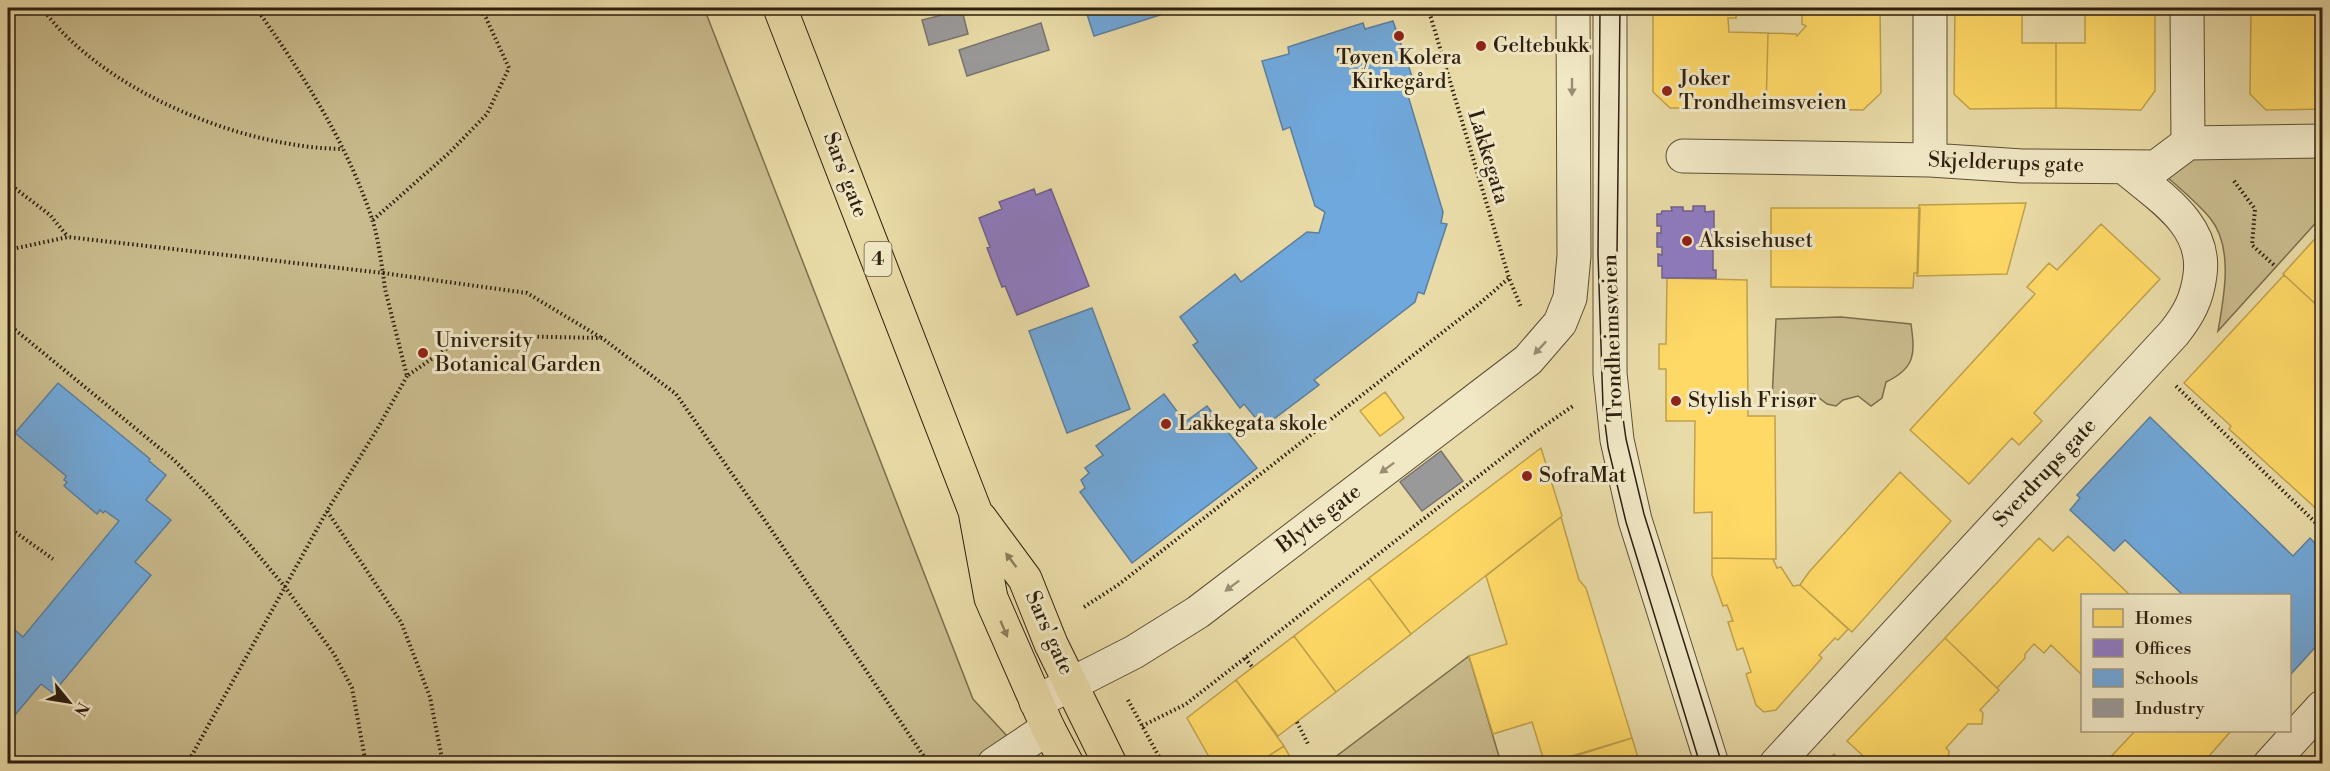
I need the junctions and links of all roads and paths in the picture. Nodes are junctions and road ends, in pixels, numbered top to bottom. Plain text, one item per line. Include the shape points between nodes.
1 (42, 8) edge
2 (256, 8) edge
3 (478, 8) edge
4 (780, 8) edge
5 (1428, 8) edge
6 (1573, 8) edge
7 (1610, 8) edge
8 (1930, 8) edge
9 (2187, 8) edge
10 (2322, 141) edge
11 (2188, 143) junction
12 (343, 148) junction
13 (1683, 156) dead end
14 (1930, 160) junction
15 (2124, 167) junction
16 (2235, 181) dead end
17 (8, 183) edge
18 (372, 220) junction
19 (68, 237) junction
20 (8, 250) edge
21 (2276, 267) dead end
22 (383, 273) junction
23 (1509, 278) junction
24 (1570, 298) joint
25 (1523, 313) dead end
26 (8, 324) edge
27 (602, 338) junction
28 (406, 376) junction
29 (2171, 381) dead end
30 (1579, 402) dead end
31 (327, 511) junction
32 (975, 511) junction
33 (8, 527) edge
34 (2322, 529) edge
35 (53, 559) dead end
36 (285, 587) junction
37 (1084, 607) dead end
38 (1245, 658) junction
39 (1252, 668) dead end
40 (1071, 684) junction
41 (1127, 698) dead end
42 (2322, 707) edge
43 (1042, 715) junction
44 (1297, 722) dead end
45 (1142, 726) junction
46 (1308, 744) dead end
47 (190, 758) junction
48 (187, 764) edge
49 (201, 764) edge
50 (366, 764) edge
51 (443, 764) edge
52 (929, 764) edge
53 (994, 764) edge
54 (1067, 764) edge
55 (1110, 764) edge
56 (1163, 764) edge
57 (1712, 764) edge
58 (1776, 764) edge
59 (2270, 764) edge

1 - 12 path via 93,59 126,83 193,116 264,139
2 - 12 path
3 - 18 path via 508,68 487,114
4 - 32 main road, Sars' gate / 4
5 - 23 path, Lakkegata
6 -> 24 street, Trondheimsveien via 1574,256
7 - 57 street, Trondheimsveien via 1610,373 1617,440 1635,520
8 - 14 street
9 - 11 street
10 - 11 street
11 - 15 street, Skjelderups gate via 2156,167
12 - 18 path
13 - 14 street, Skjelderups gate
14 - 15 street, Skjelderups gate
15 - 58 street, Sverdrups gate via 2181,215 2196,236 2202,262 2190,312
16 - 21 path via 2255,209 2252,245
17 - 19 path via 50,214
18 - 22 path
19 - 20 path
19 - 22 path
22 - 27 path via 527,293
22 - 28 path
23 - 25 path, Lakkegata
23 - 37 path via 1118,585
24 -> 40 street, Blytts gate via 1560,323 1528,360 1198,612 1134,652
26 - 36 path via 174,460
27 - 28 path via 506,336 453,344
27 - 52 path via 676,394
28 - 31 path
29 - 34 path
30 - 38 path
31 - 36 path
31 - 51 path via 402,622 430,697
40 -> 32 main road, Sars' gate / 4 via 1025,579
32 -> 43 main road, Sars' gate / 4 via 991,598
33 - 35 path
36 - 47 path
36 - 50 path via 352,688
38 - 39 path
38 - 45 path via 1186,704
40 - 43 street, Blytts gate
40 - 55 main road, Sars' gate / 4
41 - 45 path
42 - 59 street
43 - 53 street, Blytts gate
43 - 54 main road, Sars' gate / 4
44 - 46 path
45 - 56 path
47 - 48 path
47 - 49 path

